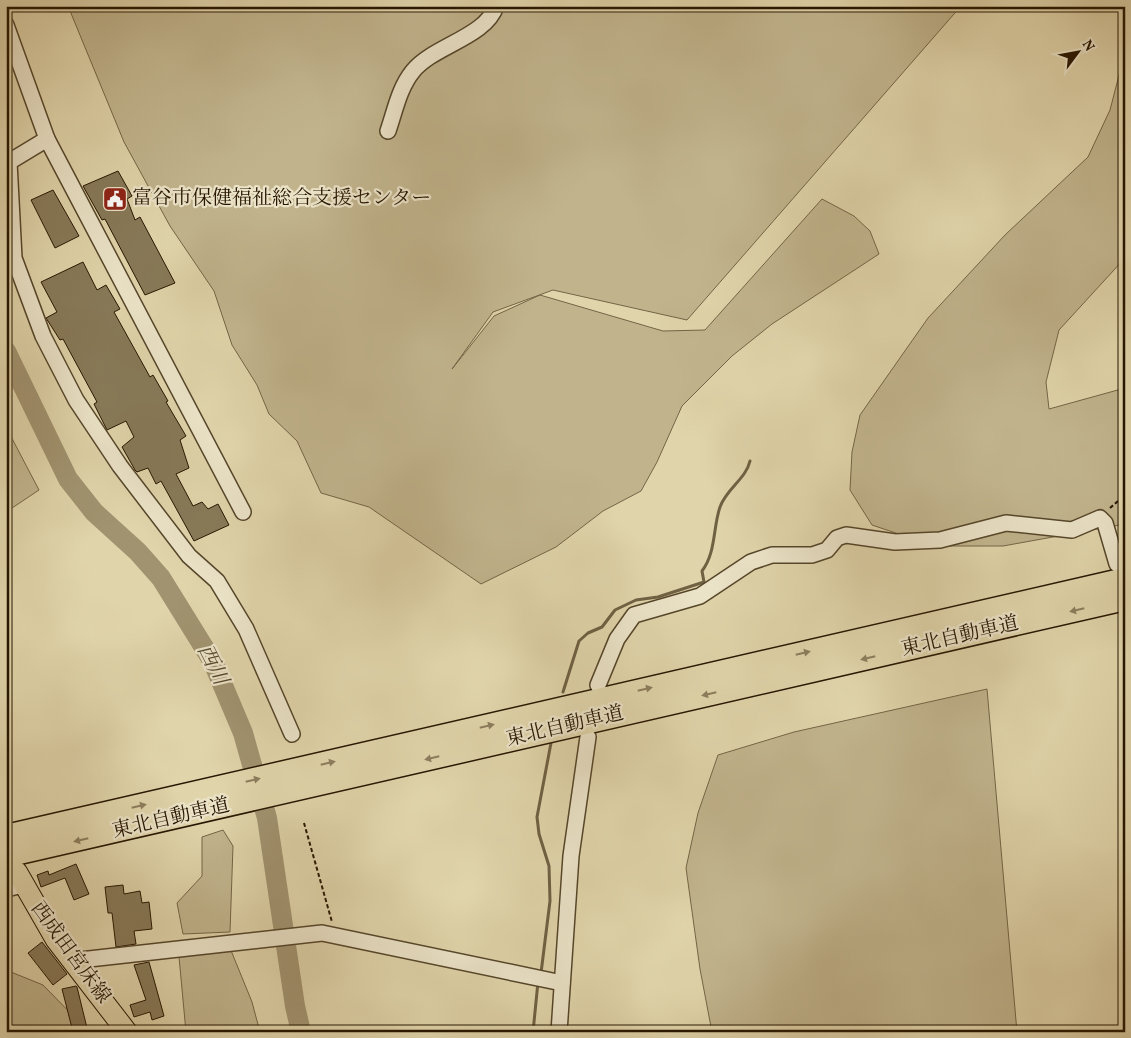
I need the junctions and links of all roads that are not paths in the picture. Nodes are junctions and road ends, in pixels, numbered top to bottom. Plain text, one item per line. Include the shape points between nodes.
1 (496, 6) edge
2 (6, 25) edge
3 (10, 46) edge
4 (388, 131) dead end
5 (47, 139) junction
6 (243, 512) dead end
7 (1121, 572) edge
8 (1125, 599) edge
9 (598, 685) dead end
10 (292, 734) dead end
11 (588, 737) dead end
12 (283, 783) junction
13 (228, 795) junction
14 (6, 836) edge
15 (13, 875) edge
16 (71, 961) junction
17 (562, 983) junction
18 (127, 1032) edge
19 (559, 1032) edge

1 - 4 street via 489,20 414,69 405,82
2 - 3 street
3 - 5 street
5 - 6 street
5 - 10 street via 9,162 14,258 44,336 76,400 120,466 189,556 217,581 246,629
7 - 9 street via 1105,523 1100,518 1072,530 1006,523 958,537 895,542 846,535 837,538 827,550 812,555 772,555 751,562 700,596 634,615 617,640
12 -> 7 highway, 東北自動車道
8 -> 12 highway, 東北自動車道
11 - 17 street via 571,856
12 - 13 highway, 東北自動車道
14 -> 13 highway, 東北自動車道
13 -> 15 highway, 東北自動車道
15 - 16 main road, 西成田宮床線
16 - 17 street via 329,935
16 - 18 main road, 西成田宮床線
17 - 19 street

